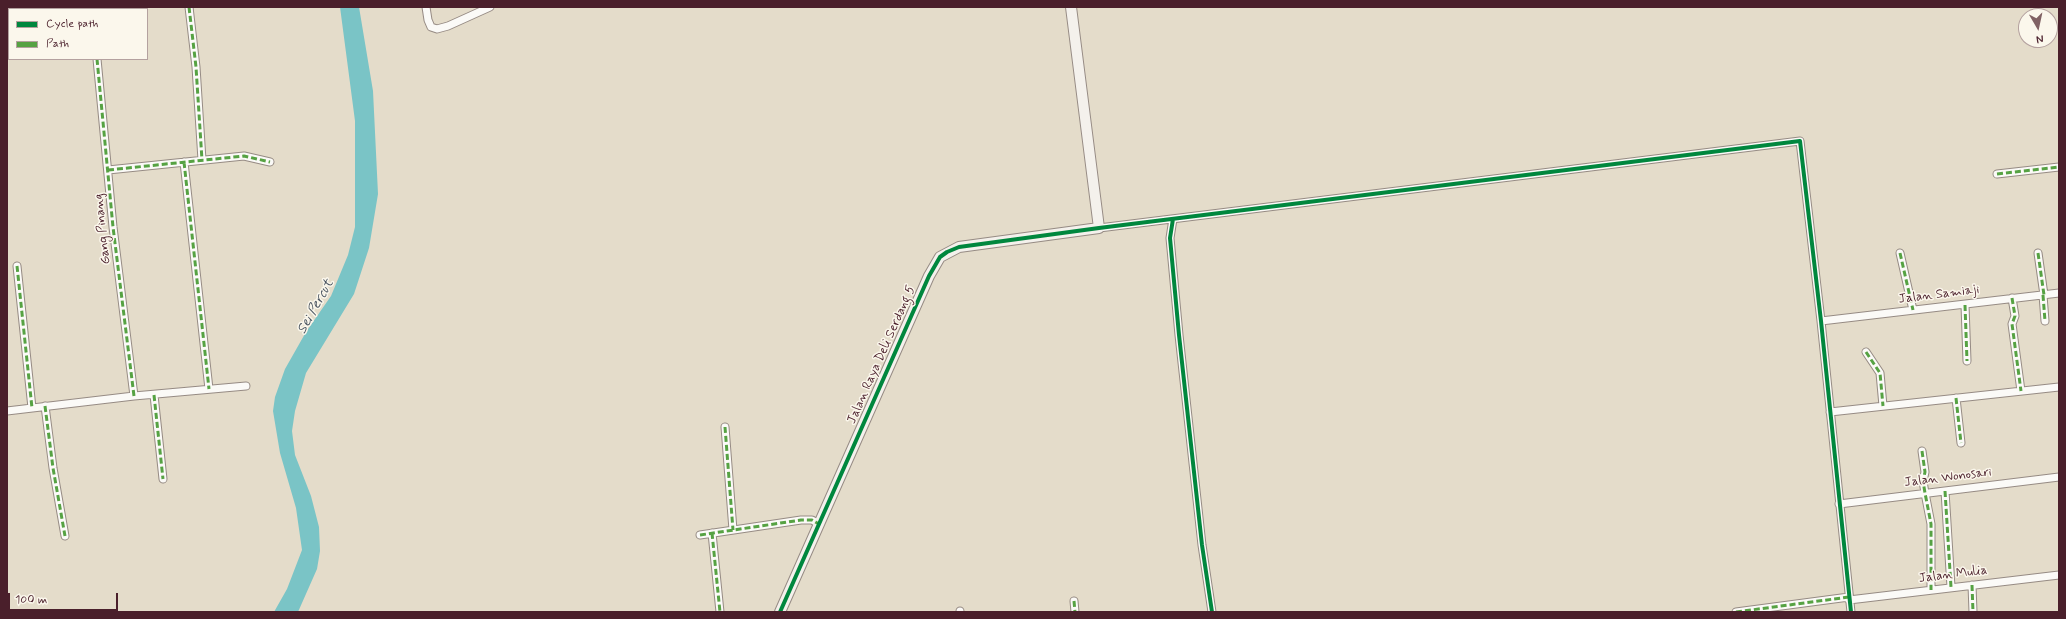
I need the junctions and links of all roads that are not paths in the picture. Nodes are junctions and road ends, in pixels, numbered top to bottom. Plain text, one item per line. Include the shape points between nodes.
1 (189, 7) edge
2 (426, 7) edge
3 (490, 7) edge
4 (1071, 7) edge
5 (97, 60) edge
6 (202, 160) junction
7 (184, 162) junction
8 (270, 162) dead end
9 (2059, 168) edge
10 (108, 170) junction
11 (1997, 174) dead end
12 (1172, 219) junction
13 (1099, 228) junction
14 (1900, 253) dead end
15 (2038, 253) dead end
16 (17, 266) dead end
17 (2059, 293) edge
18 (2043, 295) junction
19 (2012, 298) junction
20 (1965, 304) junction
21 (1913, 310) junction
22 (1822, 321) junction
23 (2046, 321) dead end
24 (1866, 352) dead end
25 (1967, 361) dead end
26 (246, 386) dead end
27 (2059, 387) edge
28 (209, 389) junction
29 (2021, 391) junction
30 (154, 395) junction
31 (134, 396) junction
32 (1956, 398) junction
33 (45, 406) junction
34 (1884, 406) junction
35 (32, 408) junction
36 (7, 411) edge
37 (1830, 412) junction
38 (725, 428) dead end
39 (1961, 443) dead end
40 (1922, 451) dead end
41 (2059, 477) edge
42 (163, 479) dead end
43 (1945, 491) junction
44 (1925, 493) junction
45 (1839, 504) junction
46 (819, 524) junction
47 (733, 530) junction
48 (712, 533) junction
49 (700, 535) dead end
50 (65, 536) dead end
51 (2059, 575) edge
52 (1972, 585) junction
53 (1952, 587) junction
54 (1931, 590) junction
55 (1849, 599) junction
56 (1074, 601) dead end
57 (720, 612) edge
58 (780, 612) edge
59 (1075, 612) edge
60 (1212, 612) edge
61 (1736, 612) edge
62 (1850, 612) edge
63 (1973, 612) edge

1 - 6 street
2 - 3 street via 431,27 437,29
4 - 13 street
5 - 10 street, Gang Pinang
6 - 7 street
6 - 8 street via 244,156
7 - 10 street
7 - 28 street
9 - 11 street
10 - 31 street, Gang Pinang
12 - 13 street
12 - 22 street via 1800,141
12 - 60 street via 1170,238 1179,335 1202,545
13 - 46 street, Jalan Raya Deli Serdang 5 via 959,248 940,257 929,276
14 - 21 street
15 - 18 street
16 - 35 street
17 - 18 street, Jalan Samiaji
18 - 19 street, Jalan Samiaji
18 - 23 street
19 - 20 street, Jalan Samiaji
19 - 29 street via 2015,316 2012,324
20 - 21 street, Jalan Samiaji
20 - 25 street
21 - 22 street, Jalan Samiaji
22 - 37 street
24 - 34 street via 1880,373
26 - 28 street
27 - 29 street
28 - 30 street
29 - 32 street
30 - 31 street
30 - 42 street
31 - 33 street
32 - 34 street
32 - 39 street
33 - 35 street
33 - 50 street
34 - 37 street
35 - 36 street
37 - 45 street
38 - 47 street
40 - 44 street
41 - 43 street, Jalan Wonosari
43 - 44 street, Jalan Wonosari
43 - 53 street
44 - 45 street, Jalan Wonosari
44 - 54 street via 1931,524
45 - 55 street
46 - 47 street via 812,520 801,520
46 - 58 street, Jalan Raya Deli Serdang 5
47 - 48 street
48 - 49 street
48 - 57 street
51 - 52 street, Jalan Mulia
52 - 53 street, Jalan Mulia
52 - 63 street
53 - 54 street, Jalan Mulia
54 - 55 street, Jalan Mulia
55 - 61 street, Jalan Mulia
55 - 62 street
56 - 59 street

